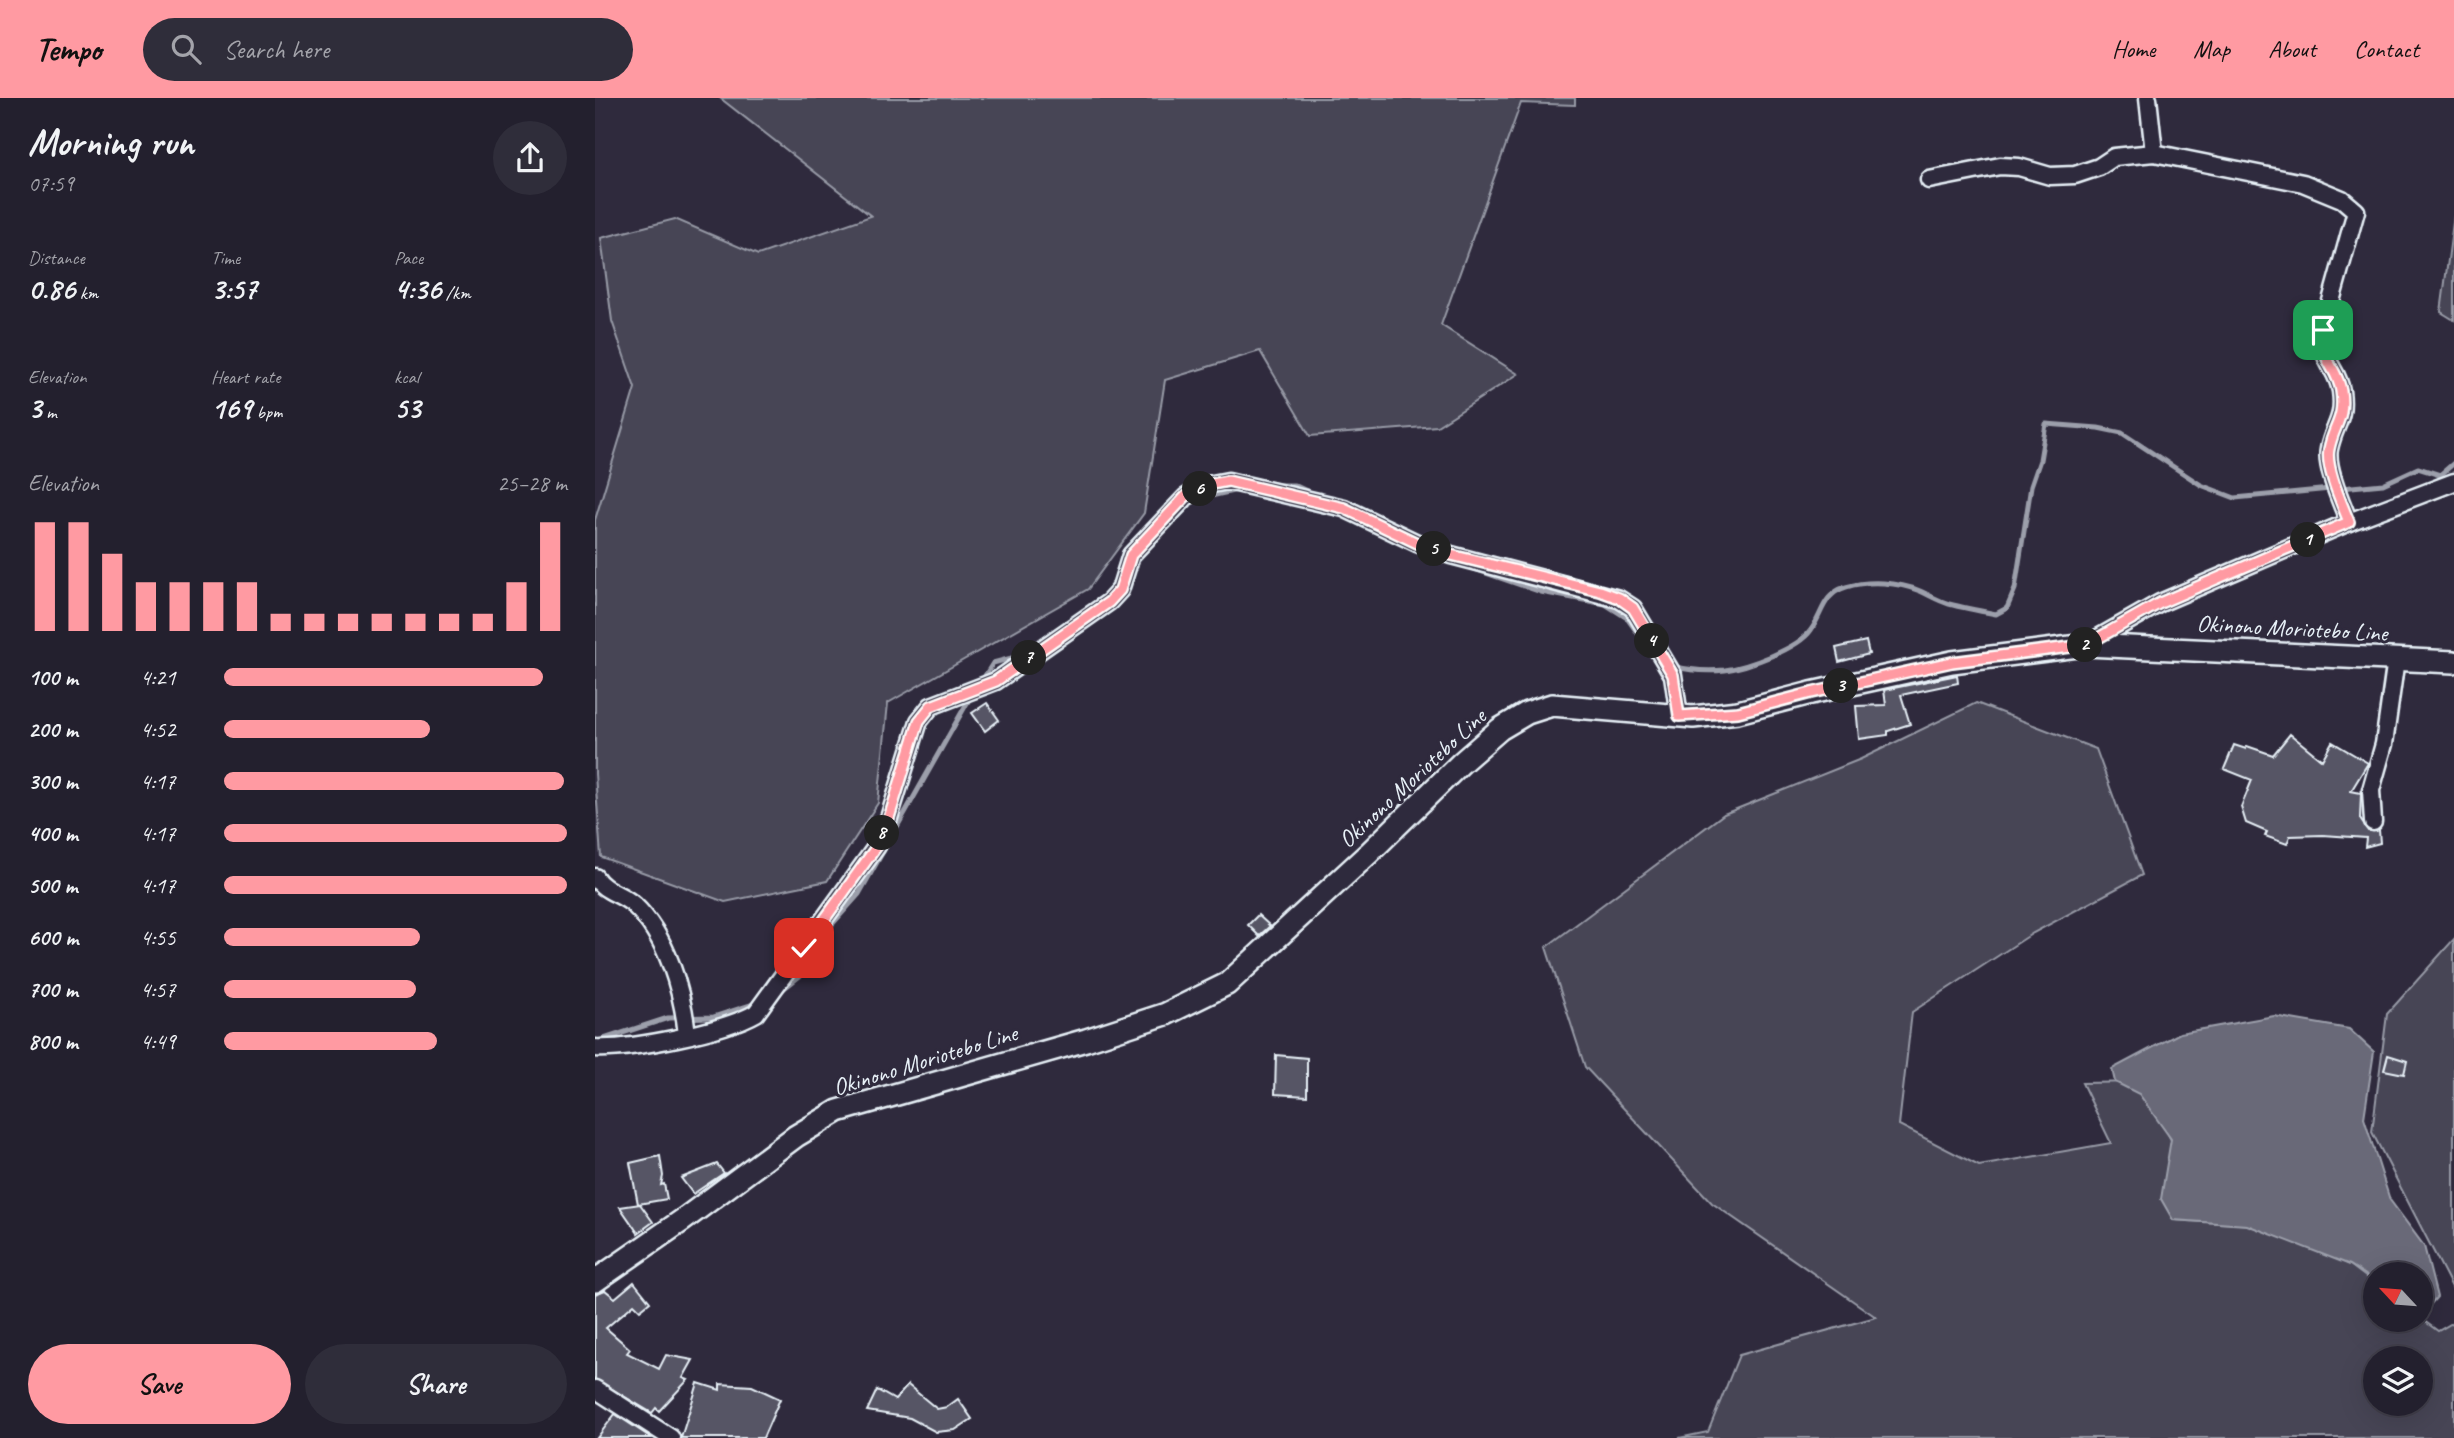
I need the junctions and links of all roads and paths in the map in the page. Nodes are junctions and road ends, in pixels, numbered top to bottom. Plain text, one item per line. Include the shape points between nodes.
1 (2148, 98) edge
2 (2154, 153) junction
3 (1929, 180) dead end
4 (2454, 482) edge
5 (2349, 522) junction
6 (2086, 645) junction
7 (2396, 659) junction
8 (2454, 662) edge
9 (1679, 716) junction
10 (2373, 822) dead end
11 (595, 877) edge
12 (687, 1034) junction
13 (595, 1048) edge
14 (595, 1281) edge
15 (595, 1389) edge
16 (671, 1438) edge

1 - 2 street
2 - 3 street via 2114,157 2075,175 2050,176 2000,166
2 - 5 street via 2303,183 2342,199 2356,211 2321,349 2341,388 2343,414 2328,450
4 - 5 street
5 - 6 street via 2160,603
6 - 7 main road, Okinono Moriotebo Line
6 - 9 main road, Okinono Moriotebo Line via 1952,662 1738,712
7 - 8 main road, Okinono Moriotebo Line
7 - 10 street via 2371,790
9 - 12 street via 1673,675 1633,608 1619,598 1451,555 1344,508 1228,481 1207,485 1186,496 1131,555 1120,590 1109,602 996,681 931,706 919,721 877,846 756,1013 740,1022
9 - 14 main road, Okinono Moriotebo Line via 1552,705 1527,713 1500,729 1461,763 1227,984 1166,1014 838,1111 796,1136
11 - 12 street via 600,886 644,914 662,945 684,1005
12 - 13 street via 612,1049
15 - 16 street

